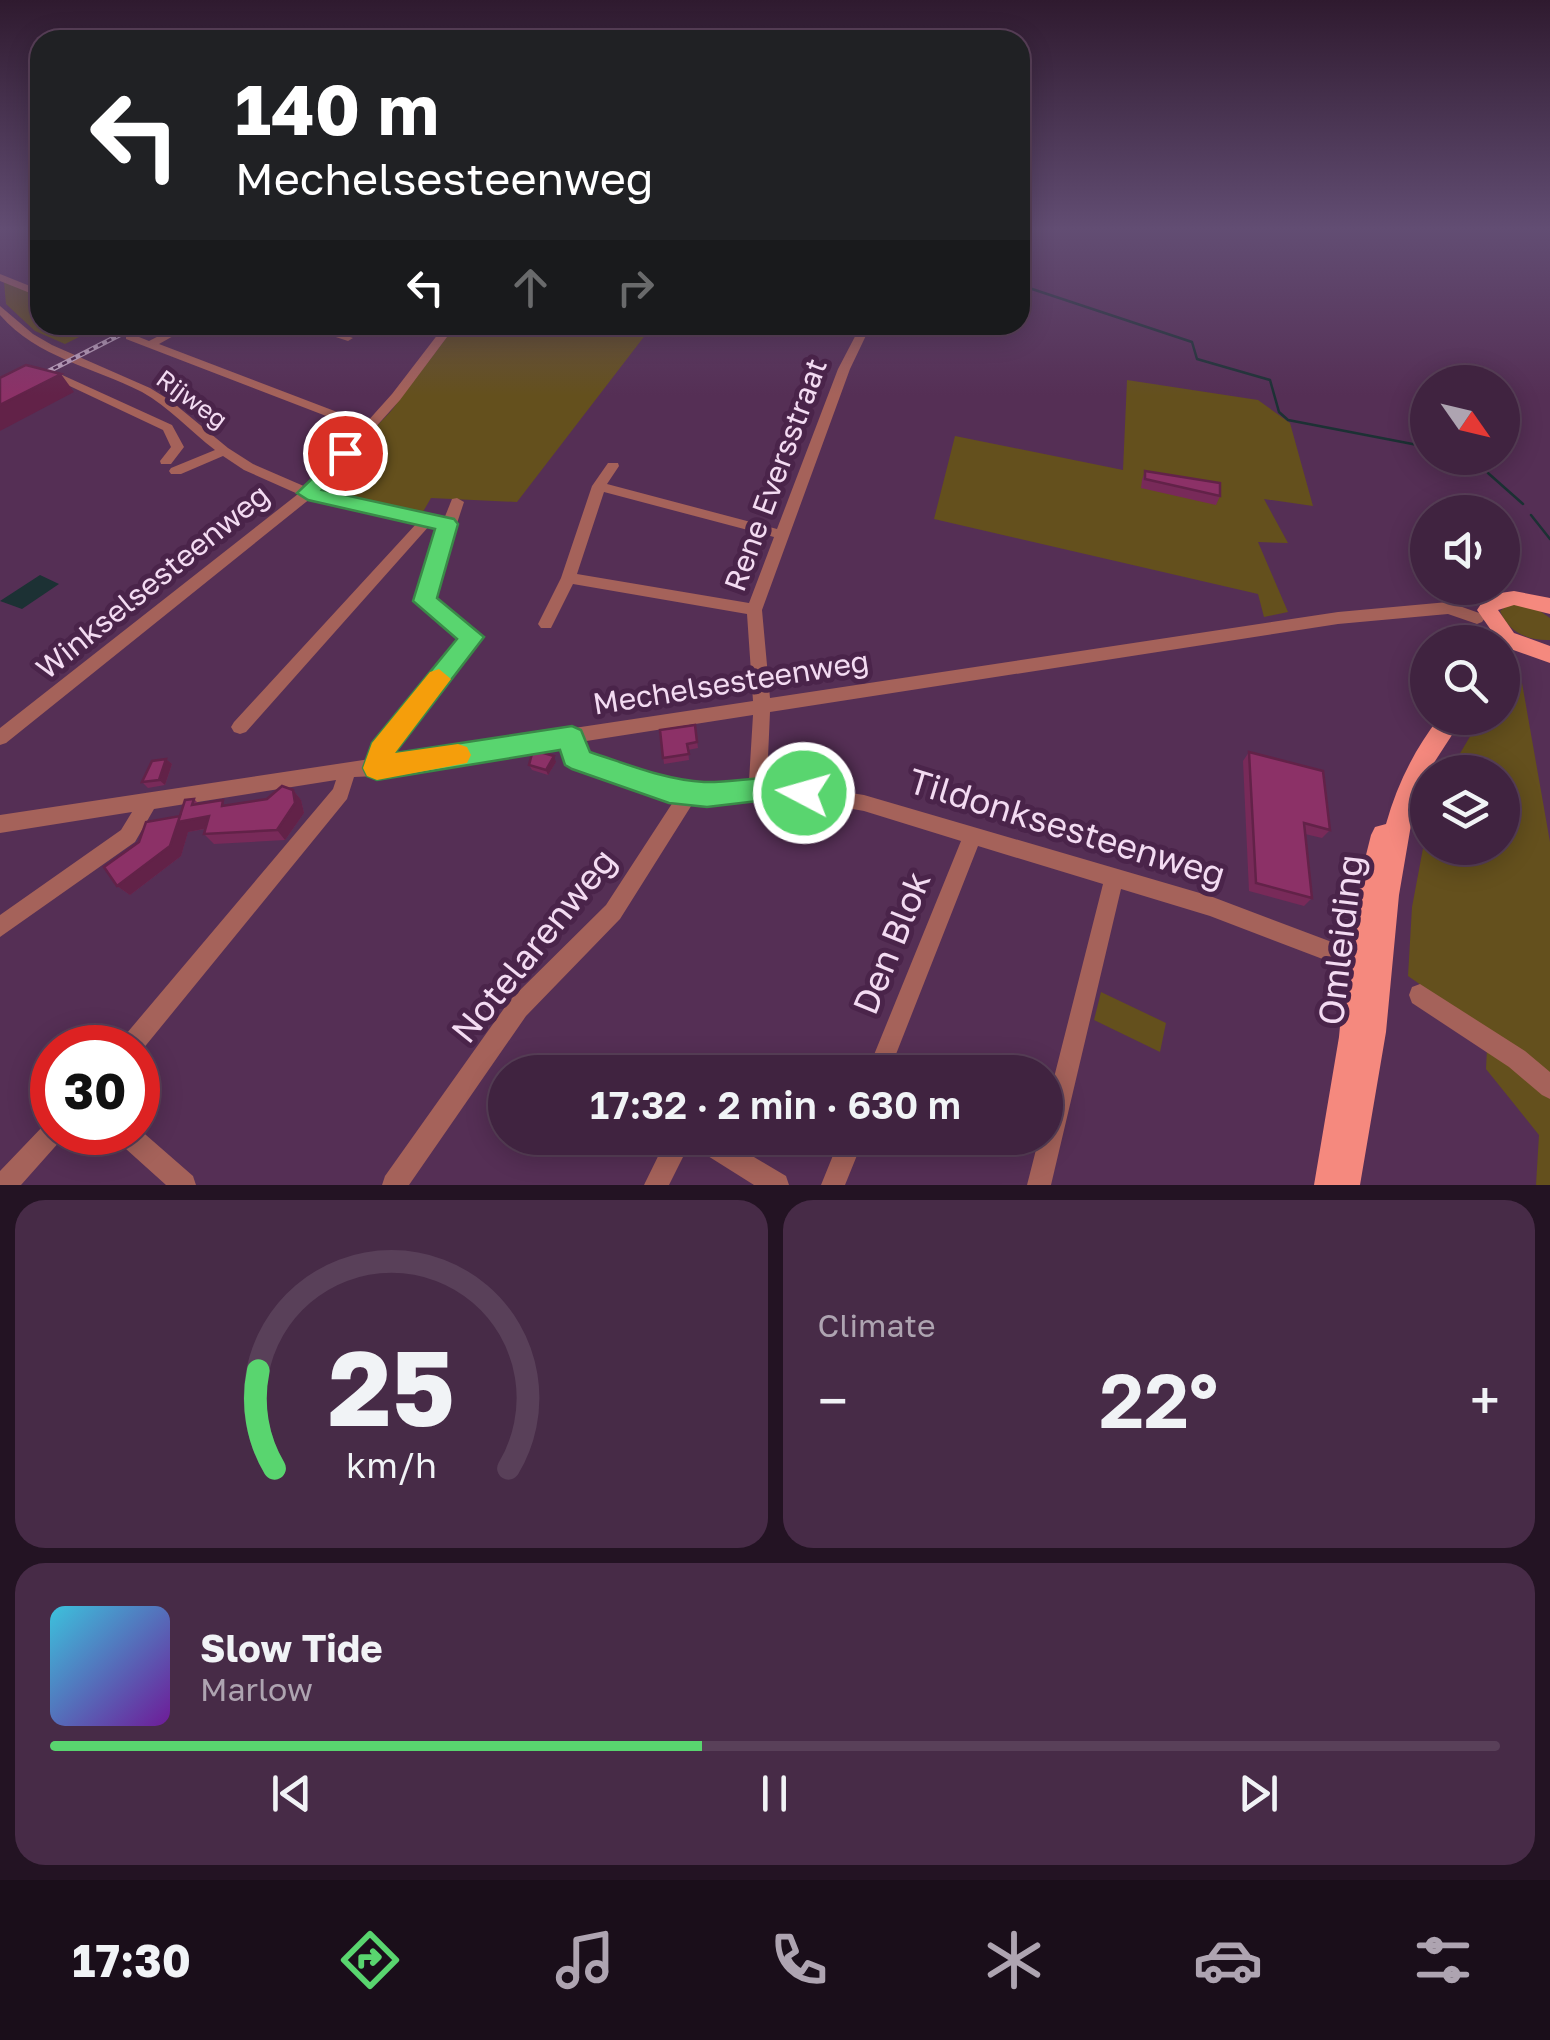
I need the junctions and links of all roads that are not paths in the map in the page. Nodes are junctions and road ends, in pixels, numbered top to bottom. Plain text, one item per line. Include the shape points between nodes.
1 (0, 309) edge
2 (169, 335) edge
3 (338, 335) edge
4 (443, 335) edge
5 (861, 335) edge
6 (130, 336) dead end
7 (348, 338) dead end
8 (151, 344) junction
9 (53, 379) edge
10 (369, 428) junction
11 (224, 451) junction
12 (613, 466) dead end
13 (599, 486) junction
14 (308, 493) junction
15 (457, 502) dead end
16 (427, 520) junction
17 (447, 524) junction
18 (780, 534) junction
19 (568, 578) junction
20 (1550, 604) edge
21 (754, 610) junction
22 (546, 624) dead end
23 (1484, 625) edge
24 (1486, 625) edge
25 (1486, 625) edge
26 (760, 708) junction
27 (240, 727) dead end
28 (1, 735) edge
29 (1424, 735) edge
30 (1439, 735) edge
31 (572, 738) junction
32 (377, 768) junction
33 (347, 772) junction
34 (758, 787) junction
35 (688, 795) junction
36 (147, 803) junction
37 (0, 824) edge
38 (971, 838) junction
39 (1114, 879) junction
40 (0, 927) edge
41 (1370, 965) junction
42 (1420, 995) dead end
43 (149, 1025) edge
44 (885, 1055) edge
45 (1550, 1087) edge
46 (32, 1155) edge
47 (150, 1155) edge
48 (671, 1155) edge
49 (728, 1155) edge
50 (845, 1155) edge
51 (4, 1185) edge
52 (184, 1185) edge
53 (394, 1185) edge
54 (656, 1185) edge
55 (777, 1185) edge
56 (833, 1185) edge
57 (1039, 1185) edge
58 (1330, 1185) edge
59 (1344, 1185) edge

1 - 11 street, Rijweg via 46,344 167,402
2 - 8 street
3 - 7 street
4 - 10 street, Winkselsesteenweg
5 - 18 street, Rene Eversstraat
6 - 8 street
8 - 10 street
9 - 11 street via 168,428 178,448 168,466
10 - 14 street, Winkselsesteenweg
11 - 14 street, Rijweg
12 - 13 street
13 - 18 street
13 - 19 street
14 - 16 street, Rijweg
14 - 28 street, Winkselsesteenweg
15 - 17 street
16 - 17 street, Rijweg
16 - 27 street
17 - 32 street via 424,601 472,637 381,752
18 - 21 street, Rene Eversstraat
19 - 21 street
19 - 22 street
20 - 24 main road via 1526,594 1484,593
20 - 25 main road via 1499,598 1487,610
21 - 26 street, Rene Eversstraat
23 - 26 street, Mechelsesteenweg via 1452,608 1412,609
26 - 31 street, Mechelsesteenweg
26 - 34 street, Rene Eversstraat
29 - 41 main road, Omleiding via 1376,860
30 - 41 main road, Omleiding via 1424,755 1398,825
31 - 32 street, Mechelsesteenweg
31 - 35 street, Tildonksesteenweg via 574,757 582,761
32 - 33 street, Mechelsesteenweg
33 - 36 street, Mechelsesteenweg
33 - 43 street via 333,804
34 - 35 street, Tildonksesteenweg
34 - 38 street, Tildonksesteenweg via 864,803
35 - 53 street, Notelarenweg via 613,912 518,1008
36 - 37 street, Mechelsesteenweg
36 - 40 street via 128,836
38 - 39 street, Tildonksesteenweg
38 - 44 street, Den Blok
39 - 41 street, Tildonksesteenweg via 1230,912
39 - 57 street
41 - 58 main road, Omleiding
41 - 59 main road, Omleiding
42 - 45 street
46 - 51 street
47 - 52 street
48 - 54 street
49 - 55 street
50 - 56 street

